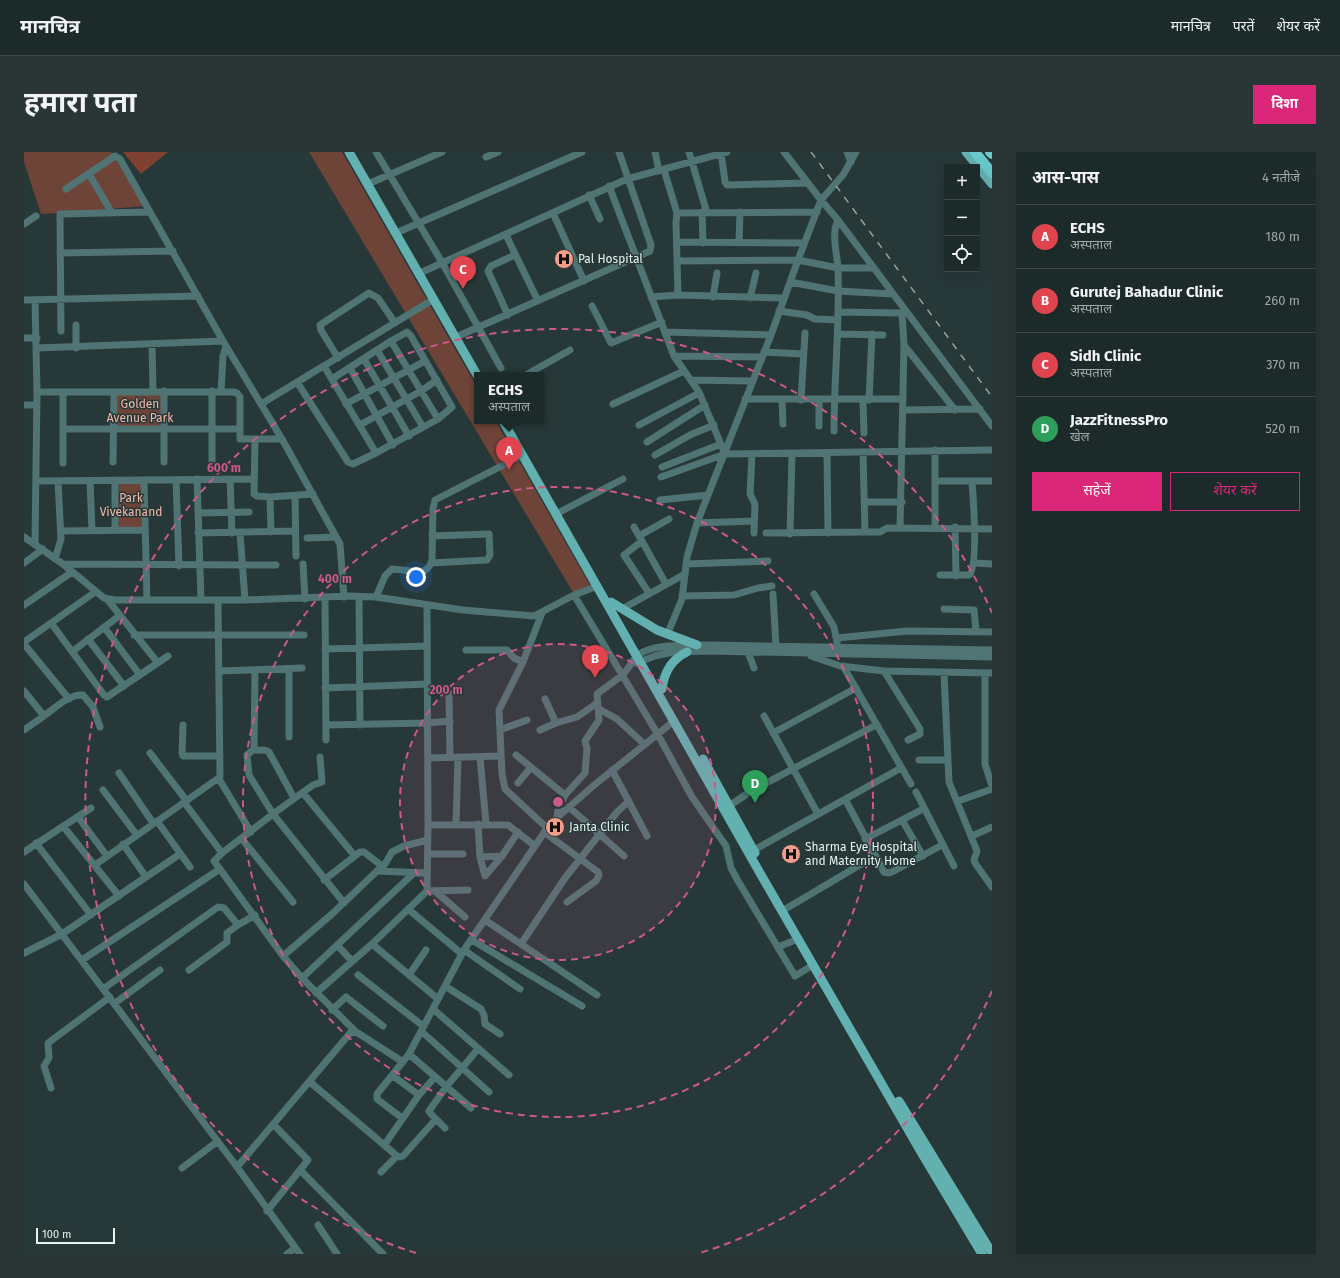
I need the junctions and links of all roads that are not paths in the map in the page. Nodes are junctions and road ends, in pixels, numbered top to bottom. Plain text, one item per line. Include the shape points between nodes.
1 (349, 152) edge
2 (376, 152) edge
3 (442, 152) edge
4 (498, 152) edge
5 (582, 152) edge
6 (619, 152) edge
7 (655, 152) edge
8 (689, 152) edge
9 (784, 152) edge
10 (847, 152) edge
11 (856, 152) edge
12 (966, 152) edge
13 (975, 152) edge
14 (723, 153) edge
15 (486, 157) dead end
16 (851, 162) junction
17 (692, 163) junction
18 (662, 170) junction
19 (992, 173) edge
20 (89, 174) junction
21 (390, 175) junction
22 (627, 179) junction
23 (807, 183) junction
24 (368, 184) junction
25 (992, 184) edge
26 (609, 186) junction
27 (66, 190) dead end
28 (589, 195) junction
29 (821, 200) junction
30 (149, 212) junction
31 (740, 212) junction
32 (817, 212) junction
33 (112, 213) junction
34 (553, 213) junction
35 (678, 213) junction
36 (704, 213) junction
37 (36, 216) dead end
38 (600, 219) dead end
39 (838, 220) junction
40 (418, 223) junction
41 (24, 224) edge
42 (396, 233) junction
43 (506, 235) junction
44 (677, 242) junction
45 (703, 243) junction
46 (739, 243) junction
47 (804, 243) junction
48 (173, 251) junction
49 (60, 253) junction
50 (515, 255) junction
51 (636, 257) junction
52 (798, 260) junction
53 (678, 261) junction
54 (443, 264) junction
55 (838, 268) junction
56 (874, 268) junction
57 (717, 273) dead end
58 (756, 273) dead end
59 (420, 274) junction
60 (584, 281) junction
61 (790, 282) junction
62 (838, 291) junction
63 (893, 294) junction
64 (678, 295) junction
65 (198, 296) junction
66 (651, 297) junction
67 (713, 297) junction
68 (434, 298) junction
69 (750, 298) junction
70 (783, 298) junction
71 (24, 300) edge
72 (35, 300) junction
73 (60, 300) junction
74 (538, 301) junction
75 (592, 306) dead end
76 (779, 311) junction
77 (838, 312) junction
78 (508, 315) junction
79 (838, 320) junction
80 (662, 322) junction
81 (395, 323) junction
82 (76, 325) dead end
83 (479, 328) junction
84 (61, 331) dead end
85 (665, 332) junction
86 (805, 333) dead end
87 (838, 334) junction
88 (872, 334) junction
89 (771, 335) junction
90 (883, 335) dead end
91 (24, 338) edge
92 (37, 338) junction
93 (456, 338) junction
94 (390, 341) junction
95 (225, 344) junction
96 (152, 345) junction
97 (904, 345) junction
98 (37, 348) junction
99 (76, 348) junction
100 (377, 350) junction
101 (570, 350) dead end
102 (803, 354) junction
103 (763, 355) junction
104 (674, 356) junction
105 (338, 358) junction
106 (364, 359) junction
107 (425, 361) junction
108 (324, 366) junction
109 (350, 368) junction
110 (501, 368) dead end
111 (408, 369) junction
112 (684, 371) junction
113 (476, 372) edge
114 (531, 372) edge
115 (394, 377) junction
116 (332, 379) junction
117 (437, 380) junction
118 (691, 380) junction
119 (752, 381) junction
120 (297, 382) junction
121 (378, 386) junction
122 (153, 391) junction
123 (164, 391) junction
124 (212, 391) junction
125 (421, 391) junction
126 (37, 392) junction
127 (63, 392) junction
128 (114, 392) junction
129 (221, 392) junction
130 (364, 394) junction
131 (700, 394) junction
132 (407, 399) junction
133 (746, 399) junction
134 (903, 399) junction
135 (782, 400) junction
136 (801, 400) junction
137 (819, 400) junction
138 (834, 400) junction
139 (866, 400) junction
140 (261, 404) junction
141 (346, 404) junction
142 (613, 404) dead end
143 (24, 405) edge
144 (37, 405) junction
145 (705, 406) junction
146 (392, 408) junction
147 (980, 409) junction
148 (903, 410) junction
149 (955, 410) junction
150 (377, 416) junction
151 (438, 419) junction
152 (505, 424) edge
153 (783, 424) dead end
154 (360, 425) junction
155 (640, 425) dead end
156 (714, 425) junction
157 (819, 426) dead end
158 (992, 426) edge
159 (423, 427) junction
160 (63, 429) junction
161 (113, 429) junction
162 (212, 429) junction
163 (239, 429) junction
164 (164, 430) junction
165 (834, 431) dead end
166 (864, 433) dead end
167 (409, 436) junction
168 (282, 439) junction
169 (255, 440) junction
170 (647, 442) dead end
171 (721, 444) junction
172 (393, 445) junction
173 (935, 450) junction
174 (992, 450) edge
175 (902, 452) junction
176 (376, 453) junction
177 (863, 453) junction
178 (725, 454) junction
179 (752, 454) junction
180 (792, 454) junction
181 (827, 454) junction
182 (522, 455) junction
183 (655, 455) dead end
184 (212, 461) dead end
185 (113, 462) dead end
186 (164, 462) dead end
187 (63, 463) dead end
188 (662, 467) dead end
189 (661, 477) dead end
190 (230, 479) junction
191 (254, 479) junction
192 (623, 479) dead end
193 (144, 480) junction
194 (176, 480) junction
195 (197, 480) junction
196 (36, 481) junction
197 (58, 481) junction
198 (90, 481) junction
199 (115, 481) junction
200 (936, 481) junction
201 (972, 481) junction
202 (992, 481) edge
203 (313, 494) junction
204 (708, 495) junction
205 (295, 496) junction
206 (270, 497) junction
207 (660, 500) dead end
208 (865, 502) junction
209 (902, 502) junction
210 (231, 512) junction
211 (249, 512) dead end
212 (198, 513) junction
213 (556, 514) junction
214 (669, 519) dead end
215 (754, 521) junction
216 (696, 523) junction
217 (634, 527) dead end
218 (900, 528) junction
219 (935, 528) junction
220 (955, 528) junction
221 (975, 528) junction
222 (992, 529) edge
223 (92, 530) junction
224 (115, 530) junction
225 (146, 530) junction
226 (61, 531) junction
227 (295, 531) junction
228 (271, 532) junction
229 (828, 532) junction
230 (865, 532) junction
231 (198, 533) junction
232 (236, 533) junction
233 (754, 533) dead end
234 (766, 533) dead end
235 (790, 534) junction
236 (432, 536) junction
237 (24, 537) edge
238 (336, 537) junction
239 (307, 538) dead end
240 (640, 539) junction
241 (35, 544) junction
242 (43, 549) junction
243 (296, 556) dead end
244 (55, 559) junction
245 (768, 561) dead end
246 (24, 563) edge
247 (431, 563) junction
248 (974, 563) junction
249 (63, 564) junction
250 (303, 564) dead end
251 (686, 564) junction
252 (992, 564) edge
253 (146, 565) junction
254 (276, 565) dead end
255 (179, 566) junction
256 (199, 566) junction
257 (243, 566) junction
258 (72, 572) junction
259 (685, 574) junction
260 (940, 575) dead end
261 (956, 576) junction
262 (666, 584) junction
263 (772, 586) dead end
264 (600, 589) junction
265 (96, 592) junction
266 (649, 593) junction
267 (773, 594) dead end
268 (814, 594) dead end
269 (574, 596) junction
270 (682, 596) junction
271 (344, 597) junction
272 (359, 597) junction
273 (376, 597) junction
274 (325, 598) junction
275 (107, 599) junction
276 (305, 599) junction
277 (147, 600) junction
278 (201, 600) junction
279 (218, 600) junction
280 (246, 600) junction
281 (611, 602) junction
282 (24, 605) edge
283 (427, 606) junction
284 (622, 609) junction
285 (944, 609) dead end
286 (542, 613) junction
287 (119, 616) junction
288 (51, 623) junction
289 (104, 627) junction
290 (976, 631) junction
291 (992, 632) edge
292 (304, 635) dead end
293 (667, 635) junction
294 (134, 636) junction
295 (219, 636) junction
296 (88, 638) junction
297 (837, 638) junction
298 (24, 643) edge
299 (697, 645) junction
300 (427, 646) junction
301 (776, 647) junction
302 (360, 648) junction
303 (709, 648) junction
304 (838, 648) junction
305 (325, 649) junction
306 (466, 650) dead end
307 (992, 650) edge
308 (73, 651) junction
309 (687, 652) junction
310 (748, 652) junction
311 (804, 653) junction
312 (168, 656) dead end
313 (992, 656) edge
314 (639, 659) junction
315 (523, 662) junction
316 (158, 663) junction
317 (843, 666) junction
318 (302, 668) dead end
319 (754, 668) dead end
320 (289, 669) junction
321 (255, 670) junction
322 (219, 671) junction
323 (884, 671) junction
324 (944, 672) junction
325 (988, 673) edge
326 (140, 675) junction
327 (622, 675) junction
328 (428, 684) junction
329 (124, 686) junction
330 (360, 687) junction
331 (325, 688) junction
332 (856, 688) junction
333 (662, 689) junction
334 (24, 691) edge
335 (449, 693) dead end
336 (69, 699) junction
337 (545, 699) dead end
338 (598, 706) junction
339 (984, 709) junction
340 (992, 709) edge
341 (44, 716) junction
342 (764, 716) dead end
343 (527, 720) dead end
344 (450, 721) junction
345 (674, 721) junction
346 (556, 722) junction
347 (428, 723) junction
348 (183, 725) dead end
349 (326, 725) junction
350 (360, 725) junction
351 (876, 725) junction
352 (100, 727) dead end
353 (24, 730) edge
354 (500, 730) junction
355 (540, 730) dead end
356 (657, 733) junction
357 (773, 733) junction
358 (289, 737) dead end
359 (326, 740) dead end
360 (908, 740) dead end
361 (644, 744) junction
362 (254, 749) junction
363 (150, 753) dead end
364 (516, 755) dead end
365 (220, 756) junction
366 (480, 756) junction
367 (501, 756) junction
368 (320, 757) dead end
369 (454, 757) junction
370 (428, 758) junction
371 (919, 760) dead end
372 (948, 760) junction
373 (531, 767) junction
374 (901, 768) junction
375 (793, 769) junction
376 (612, 770) junction
377 (119, 773) dead end
378 (218, 779) junction
379 (518, 783) dead end
380 (911, 784) dead end
381 (992, 788) edge
382 (103, 790) dead end
383 (916, 792) dead end
384 (303, 793) junction
385 (565, 795) junction
386 (294, 798) junction
387 (845, 799) junction
388 (185, 801) junction
389 (629, 801) junction
390 (958, 802) junction
391 (729, 806) junction
392 (569, 807) junction
393 (91, 808) dead end
394 (924, 809) junction
395 (273, 814) junction
396 (818, 814) junction
397 (78, 817) junction
398 (557, 818) junction
399 (902, 820) junction
400 (155, 822) junction
401 (428, 824) junction
402 (482, 824) junction
403 (456, 825) junction
404 (63, 826) junction
405 (992, 827) edge
406 (546, 830) junction
407 (251, 832) junction
408 (518, 832) junction
409 (136, 834) junction
410 (600, 834) junction
411 (647, 836) dead end
412 (972, 836) junction
413 (242, 839) junction
414 (865, 839) junction
415 (428, 840) junction
416 (36, 843) junction
417 (123, 844) junction
418 (942, 845) junction
419 (535, 846) junction
420 (754, 850) junction
421 (24, 852) edge
422 (222, 853) junction
423 (180, 854) junction
424 (428, 854) junction
425 (464, 854) dead end
426 (354, 855) junction
427 (107, 856) junction
428 (502, 856) junction
429 (624, 856) dead end
430 (875, 856) junction
431 (923, 856) junction
432 (480, 857) junction
433 (580, 859) junction
434 (95, 865) junction
435 (954, 866) dead end
436 (190, 867) dead end
437 (220, 869) junction
438 (380, 869) junction
439 (414, 873) junction
440 (427, 873) junction
441 (146, 877) junction
442 (324, 880) junction
443 (992, 887) edge
444 (25, 888) edge
445 (468, 890) dead end
446 (427, 891) junction
447 (435, 891) junction
448 (119, 896) junction
449 (293, 902) dead end
450 (567, 902) dead end
451 (344, 903) junction
452 (408, 909) junction
453 (784, 909) junction
454 (91, 915) junction
455 (255, 915) junction
456 (465, 917) dead end
457 (485, 920) junction
458 (238, 925) junction
459 (62, 934) junction
460 (798, 939) junction
461 (472, 940) junction
462 (372, 944) junction
463 (521, 944) junction
464 (338, 945) junction
465 (778, 947) junction
466 (426, 950) dead end
467 (463, 952) junction
468 (24, 953) edge
469 (284, 956) junction
470 (82, 960) junction
471 (352, 961) junction
472 (813, 965) junction
473 (160, 970) dead end
474 (189, 970) dead end
475 (358, 975) dead end
476 (409, 975) junction
477 (302, 978) junction
478 (445, 986) junction
479 (103, 989) junction
480 (520, 989) dead end
481 (316, 992) junction
482 (597, 996) dead end
483 (110, 997) junction
484 (438, 999) junction
485 (114, 1003) junction
486 (582, 1006) dead end
487 (433, 1009) junction
488 (332, 1010) junction
489 (383, 1026) dead end
490 (422, 1029) junction
491 (355, 1031) junction
492 (500, 1034) dead end
493 (478, 1049) junction
494 (409, 1054) junction
495 (403, 1062) junction
496 (462, 1068) junction
497 (508, 1075) dead end
498 (393, 1076) junction
499 (435, 1077) junction
500 (310, 1082) junction
501 (446, 1087) junction
502 (51, 1088) dead end
503 (489, 1092) dead end
504 (419, 1095) junction
505 (471, 1108) dead end
506 (402, 1118) junction
507 (436, 1119) junction
508 (274, 1125) junction
509 (445, 1128) dead end
510 (218, 1141) junction
511 (385, 1144) junction
512 (397, 1156) junction
513 (238, 1167) junction
514 (182, 1168) dead end
515 (301, 1171) junction
516 (381, 1172) dead end
517 (268, 1211) junction
518 (318, 1224) dead end
519 (297, 1251) edge
520 (988, 1253) edge
521 (287, 1254) edge
522 (337, 1254) edge
523 (383, 1254) edge

1 - 24 main road
2 - 21 street
3 - 21 street
4 - 15 street
5 - 40 street
6 - 22 street
7 - 18 street
8 - 17 street
9 - 23 street
10 - 16 street
11 - 16 street
12 - 25 main road
13 - 19 highway
14 - 17 street
14 - 23 street via 727,185
16 - 29 street via 836,185
17 - 18 street
17 - 36 street
18 - 22 street
18 - 35 street
20 - 27 street
20 - 30 street via 115,156 118,157
20 - 33 street
21 - 24 street
21 - 40 street
22 - 26 street
22 - 51 street via 652,247 650,252
23 - 29 street
24 - 42 main road
26 - 28 street
26 - 51 street
28 - 34 street
28 - 38 street
29 - 32 street
29 - 39 street
30 - 33 street
30 - 48 street
31 - 32 street
31 - 36 street
31 - 46 street
32 - 47 street
33 - 49 street via 60,214
34 - 43 street
34 - 60 street
35 - 36 street
35 - 44 street
36 - 45 street
37 - 41 street
39 - 55 street via 834,230
39 - 56 street
40 - 42 street
40 - 54 street
42 - 59 main road
43 - 50 street
43 - 54 street
44 - 45 street
44 - 53 street
45 - 46 street
46 - 47 street
47 - 52 street
48 - 49 street
48 - 65 street
49 - 73 street
50 - 74 street
50 - 78 street via 491,266 488,271
51 - 60 street
51 - 66 street
52 - 53 street
52 - 55 street
52 - 61 street
53 - 64 street
54 - 59 street
54 - 83 street
55 - 56 street
55 - 62 street
56 - 63 street
57 - 67 street
58 - 69 street
59 - 68 main road
60 - 74 street
61 - 62 street
61 - 70 street
62 - 63 street
62 - 77 street
63 - 147 street
64 - 66 street
64 - 67 street
65 - 73 street
65 - 95 street
66 - 80 street
67 - 69 street
68 - 81 street
68 - 93 main road
69 - 70 street
70 - 76 street
71 - 72 street
72 - 73 street
72 - 92 street
73 - 84 street
74 - 78 street
75 - 80 street via 611,343
76 - 79 street via 807,315 815,319
76 - 89 street
77 - 79 street
77 - 97 street via 902,313
78 - 83 street
79 - 87 street
80 - 85 street
81 - 105 street
81 - 105 street via 378,298 369,293 320,325
82 - 99 street
83 - 93 street
83 - 110 street
85 - 89 street
85 - 104 street
86 - 102 street
87 - 88 street
87 - 138 street
88 - 90 street
88 - 139 street
89 - 103 street
91 - 92 street
92 - 98 street
93 - 113 main road
94 - 100 street
94 - 107 street via 407,332
94 - 111 street
95 - 96 street
95 - 129 street
95 - 140 street
96 - 99 street
96 - 122 street
97 - 134 street
97 - 149 street
98 - 99 street
98 - 126 street
100 - 106 street
100 - 115 street
101 - 114 street
102 - 103 street
102 - 136 street
103 - 104 street
103 - 119 street
104 - 112 street
105 - 108 street
106 - 109 street
106 - 121 street
107 - 111 street
107 - 117 street
108 - 116 street
108 - 120 street
109 - 116 street
109 - 130 street
111 - 115 street
111 - 125 street
112 - 118 street
112 - 142 street
115 - 121 street
115 - 132 street
116 - 141 street
117 - 125 street
117 - 151 street via 452,407
118 - 119 street
118 - 131 street
119 - 133 street
120 - 140 street
120 - 176 street via 348,462 353,464
121 - 130 street
121 - 146 street
122 - 123 street
122 - 128 street
123 - 124 street
123 - 164 street
124 - 129 street
124 - 162 street
125 - 132 street
125 - 151 street
126 - 127 street
126 - 144 street
127 - 128 street
127 - 160 street
128 - 161 street
129 - 163 street via 235,392 240,397
130 - 141 street
130 - 150 street
131 - 145 street
131 - 155 street
132 - 146 street
132 - 159 street
133 - 135 street
133 - 178 street
134 - 139 street
134 - 148 street
135 - 136 street
135 - 153 street
136 - 137 street
137 - 138 street
137 - 157 street
138 - 139 street
138 - 165 street
139 - 166 street
140 - 168 street
141 - 154 street
143 - 144 street
144 - 196 street
145 - 156 street
145 - 170 street
146 - 150 street
146 - 167 street
147 - 149 street
147 - 158 street
148 - 149 street
148 - 175 street
150 - 154 street
150 - 172 street
151 - 159 street
152 - 182 main road
154 - 176 street
156 - 171 street
156 - 183 street
159 - 167 street
160 - 161 street
160 - 187 street
161 - 164 street
161 - 185 street
162 - 163 street
162 - 164 street
162 - 184 street
163 - 169 street via 240,439
164 - 186 street
167 - 172 street
168 - 169 street
168 - 203 street
169 - 191 street
171 - 178 street
171 - 188 street
172 - 176 street
173 - 174 street
173 - 175 street
173 - 200 street
175 - 177 street
175 - 209 street
177 - 181 street
177 - 208 street
178 - 179 street
178 - 189 street
178 - 204 street
179 - 180 street
179 - 215 street via 750,494 755,504
180 - 181 street
180 - 235 street
181 - 229 street
182 - 213 main road
182 - 236 street via 435,500
190 - 191 street
190 - 195 street
190 - 210 street
191 - 206 street via 256,495
192 - 213 street
193 - 194 street
193 - 199 street
193 - 225 street
194 - 195 street
194 - 255 street
195 - 212 street
196 - 197 street
196 - 241 street
197 - 198 street
197 - 226 street
198 - 199 street
198 - 223 street
199 - 224 street
200 - 201 street
200 - 219 street
201 - 202 street
201 - 221 street
203 - 205 street
203 - 238 street
204 - 207 street
204 - 216 street
205 - 206 street
205 - 227 street
206 - 228 street
208 - 209 street
208 - 230 street
209 - 218 street
210 - 211 street
210 - 212 street
210 - 232 street
212 - 231 street
213 - 264 main road
214 - 240 street
215 - 216 street
215 - 233 street
216 - 251 street
217 - 240 street
218 - 219 street
218 - 230 street
219 - 220 street
220 - 221 street
220 - 261 street
221 - 222 street
221 - 248 street
223 - 224 street
223 - 226 street
224 - 225 street
225 - 253 street
226 - 244 street
227 - 228 street
227 - 243 street
228 - 232 street
229 - 230 street
229 - 235 street
231 - 232 street
231 - 256 street
232 - 257 street
234 - 235 street
236 - 247 street
236 - 247 street via 489,534 490,555 487,560
237 - 241 street
238 - 239 street
238 - 271 street via 342,550
240 - 262 street
240 - 266 street via 624,555
241 - 242 street
242 - 244 street
242 - 246 street
244 - 249 street
245 - 251 street
247 - 273 street via 424,572 390,570
248 - 252 street
248 - 261 street via 972,574
249 - 253 street
249 - 258 street
250 - 276 street
251 - 259 street
253 - 255 street
253 - 277 street
254 - 257 street
255 - 256 street
256 - 257 street
256 - 278 street
257 - 280 street
258 - 265 street
258 - 282 street
259 - 262 street
259 - 270 street
260 - 261 street
262 - 266 street
263 - 270 street via 727,596
264 - 269 street
264 - 281 main road
264 - 314 main road via 606,604
265 - 275 street
265 - 288 street
266 - 284 street
267 - 301 street
268 - 297 street via 834,627
269 - 286 street
269 - 327 street
270 - 293 street
271 - 272 street
271 - 274 street
272 - 273 street
272 - 302 street
273 - 283 street
274 - 276 street
274 - 305 street
275 - 277 street
275 - 287 street
276 - 280 street
277 - 278 street
278 - 279 street
279 - 280 street
279 - 295 street
281 - 284 main road
281 - 314 main road
283 - 286 street via 534,616
283 - 300 street
284 - 293 main road via 637,620
285 - 290 street via 974,610
286 - 315 street
287 - 289 street
287 - 294 street
288 - 298 street
288 - 308 street
289 - 296 street
289 - 326 street
290 - 291 street
290 - 297 street via 907,632
292 - 295 street
293 - 299 main road
294 - 295 street
294 - 316 street
295 - 322 street
296 - 308 street
296 - 329 street
297 - 304 street
298 - 336 street
299 - 303 street
299 - 314 street via 667,647
300 - 302 street
300 - 328 street
301 - 303 street
301 - 304 street
302 - 305 street
302 - 330 street
303 - 309 street
303 - 310 street
304 - 307 street
305 - 331 street
306 - 315 street via 507,650 514,658
308 - 329 street via 104,695 111,696
309 - 314 street
309 - 333 main road via 673,662 663,680
310 - 311 street
310 - 319 street
311 - 313 street
311 - 317 street
312 - 316 street
314 - 327 street
314 - 333 main road
314 - 345 main road
315 - 354 street via 499,710
316 - 326 street
317 - 323 street
317 - 332 street
318 - 320 street
320 - 321 street
320 - 358 street
321 - 322 street
321 - 362 street
322 - 365 street
323 - 324 street
323 - 360 street via 920,729 920,734
324 - 325 street
324 - 372 street
325 - 339 street
326 - 329 street
327 - 338 street via 597,694
327 - 356 street
328 - 330 street
328 - 347 street
330 - 331 street
330 - 350 street
331 - 349 street
332 - 351 street
332 - 357 street
333 - 391 main road
334 - 341 street
335 - 344 street
336 - 341 street
336 - 352 street via 78,695 86,697 93,707
337 - 346 street
338 - 346 street via 576,717
338 - 361 street via 617,719
338 - 385 street via 598,723 585,741 585,773
339 - 340 street
339 - 381 street via 985,764
341 - 353 street
342 - 357 street
343 - 354 street
344 - 347 street
344 - 369 street
345 - 356 street
345 - 453 main road
346 - 355 street
347 - 350 street
347 - 370 street
348 - 365 street via 183,756
349 - 350 street
349 - 359 street
351 - 374 street
351 - 375 street
354 - 367 street
356 - 361 street
356 - 465 street via 692,797 726,846 731,868
357 - 375 street
361 - 376 street
362 - 386 street via 269,752
362 - 395 street via 247,753 249,775
363 - 388 street
364 - 373 street
365 - 378 street
366 - 367 street
366 - 369 street
366 - 402 street
367 - 406 street via 504,790
368 - 384 street via 322,781
369 - 370 street
369 - 403 street
370 - 401 street
371 - 372 street
372 - 390 street via 949,782
373 - 379 street
373 - 385 street
374 - 380 street
374 - 387 street
375 - 391 street
375 - 396 street
376 - 389 street
376 - 392 street
377 - 400 street
378 - 388 street
378 - 407 street
381 - 390 street
382 - 409 street
383 - 394 street
384 - 386 street
384 - 426 street
385 - 398 street
386 - 395 street
387 - 396 street
387 - 414 street
388 - 400 street
388 - 422 street
389 - 410 street
389 - 411 street
390 - 412 street
391 - 420 main road
392 - 398 street
392 - 410 street
393 - 397 street
394 - 399 street
394 - 418 street
395 - 407 street
395 - 442 street
396 - 420 street
397 - 404 street
397 - 427 street
398 - 406 street
399 - 414 street
399 - 431 street
400 - 409 street
400 - 423 street
401 - 403 street
401 - 415 street
402 - 403 street
402 - 408 street via 508,824
402 - 432 street
404 - 416 street
404 - 434 street
405 - 412 street
406 - 419 street
406 - 433 street
407 - 413 street
408 - 419 street
408 - 428 street
409 - 417 street
410 - 429 street
410 - 433 street
412 - 443 street via 978,851 974,862
413 - 422 street
413 - 449 street
414 - 430 street
415 - 424 street
415 - 438 street via 397,848
416 - 421 street
416 - 454 street
417 - 427 street
417 - 441 street
418 - 431 street
418 - 435 street
419 - 457 street
420 - 453 main road
422 - 437 street via 214,861
423 - 436 street
423 - 441 street
424 - 425 street
424 - 440 street
426 - 438 street via 364,852
426 - 442 street
427 - 434 street
428 - 432 street
428 - 432 street via 486,876 483,874
430 - 431 street via 882,870 889,873
430 - 453 street
433 - 450 street via 599,875 596,881
433 - 463 street
434 - 448 street
437 - 455 street
437 - 470 street
438 - 439 street
438 - 451 street
439 - 440 street
439 - 464 street
440 - 446 street
441 - 448 street
442 - 451 street
444 - 459 street
445 - 447 street
446 - 447 street
446 - 452 street
447 - 456 street
448 - 454 street
451 - 469 street
452 - 462 street
452 - 467 street
453 - 460 main road
453 - 520 main road
454 - 459 street
455 - 458 street
455 - 469 street
457 - 461 street
457 - 463 street
458 - 474 street via 227,933 227,942
458 - 479 street via 224,908 218,907
459 - 468 street
459 - 470 street
460 - 465 street
460 - 472 main road
461 - 467 street
461 - 486 street
462 - 471 street
462 - 476 street
463 - 482 street
464 - 471 street
464 - 477 street
465 - 472 street via 795,976
466 - 476 street
467 - 478 street
467 - 480 street
469 - 477 street
470 - 479 street
471 - 481 street
472 - 520 main road via 921,1152
473 - 485 street
475 - 490 street
476 - 484 street
477 - 481 street
478 - 484 street
478 - 492 street via 481,1009 485,1024
479 - 483 street
481 - 488 street
483 - 485 street
483 - 502 street via 48,1042 49,1058 44,1066
484 - 487 street
485 - 510 street
487 - 490 street
487 - 493 street
488 - 489 street via 346,997
488 - 491 street
490 - 494 street
490 - 496 street
491 - 495 street
491 - 500 street via 350,1033
493 - 496 street
493 - 497 street
494 - 495 street
494 - 499 street
495 - 498 street
496 - 501 street
496 - 503 street
498 - 504 street
498 - 506 street via 376,1097
499 - 501 street
499 - 504 street
500 - 508 street
500 - 511 street
501 - 505 street
501 - 507 street via 430,1111
504 - 506 street
506 - 511 street
507 - 509 street
507 - 512 street via 403,1156
508 - 513 street
508 - 515 street via 307,1158 308,1162
510 - 513 street
510 - 514 street
511 - 512 street
512 - 516 street
513 - 517 street
515 - 517 street
515 - 523 street
517 - 519 street
518 - 522 street
519 - 521 street

